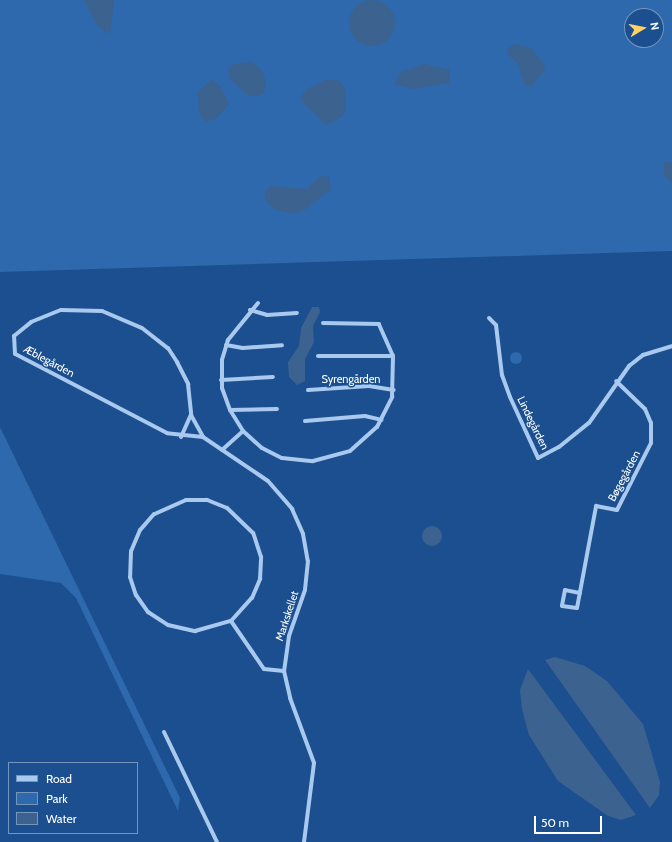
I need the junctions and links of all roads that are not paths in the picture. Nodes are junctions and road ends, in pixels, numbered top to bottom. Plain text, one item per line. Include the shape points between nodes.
1 (258, 303) dead end
2 (250, 310) junction
3 (297, 313) dead end
4 (489, 318) dead end
5 (323, 323) dead end
6 (226, 345) junction
7 (282, 345) dead end
8 (672, 346) edge
9 (318, 356) dead end
10 (393, 356) junction
11 (273, 377) dead end
12 (221, 380) junction
13 (616, 381) junction
14 (308, 390) dead end
15 (394, 390) junction
16 (277, 409) dead end
17 (230, 410) junction
18 (191, 415) junction
19 (382, 420) junction
20 (305, 421) dead end
21 (243, 431) junction
22 (181, 437) junction
23 (203, 438) junction
24 (222, 450) junction
25 (580, 592) junction
26 (231, 621) junction
27 (284, 670) junction
28 (164, 732) dead end
29 (217, 842) edge
30 (304, 842) edge

1 - 2 street, Syrengården
2 - 3 street via 267,315
2 - 6 street, Syrengården
4 - 13 street, Lindegården via 496,325 502,375 538,458 586,426
5 - 10 street, Syrengården via 379,324
6 - 7 street via 243,348
6 - 12 street, Syrengården
8 - 13 street, Lindegården via 643,355
9 - 10 street, Syrengården
10 - 15 street, Syrengården
11 - 12 street
12 - 17 street, Syrengården
13 - 25 street, Bøgegården via 645,409 651,424 651,443 618,510 596,506
14 - 15 street, Syrengården via 369,386
15 - 19 street, Syrengården
16 - 17 street
17 - 21 street, Syrengården
18 - 22 street, Æblegården
18 - 22 street, Æblegården via 188,384 177,362 157,339 128,319 102,310 61,310 31,322 14,336 15,354 167,433
18 - 23 street, Æblegården
19 - 20 street via 365,416
19 - 21 street, Syrengården via 350,451 313,461 274,455
21 - 24 street
22 - 23 street, Æblegården
23 - 24 street, Markskellet
24 - 27 street, Markskellet via 276,489 292,509 303,534 308,578 289,636
25 - 25 street, Bøgegården via 577,608 562,606 565,590
26 - 26 street via 252,598 260,579 261,557 253,533 227,508 207,500 186,500 166,506 140,530 131,551 130,577 136,595 148,612 168,625 195,631
26 - 27 street via 264,668
27 - 30 street, Markskellet via 290,698 314,763
28 - 29 street

